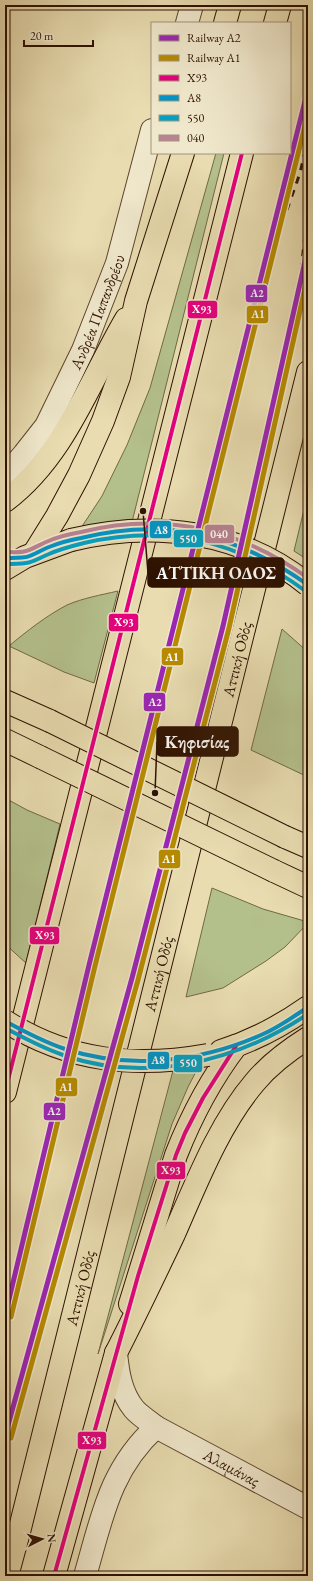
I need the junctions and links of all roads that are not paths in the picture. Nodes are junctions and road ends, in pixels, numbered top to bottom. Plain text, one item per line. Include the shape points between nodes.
1 (192, 5) edge
2 (230, 5) edge
3 (280, 5) edge
4 (187, 22) edge
5 (225, 22) edge
6 (275, 22) edge
7 (151, 134) edge
8 (183, 154) edge
9 (242, 154) edge
10 (136, 301) junction
11 (308, 372) edge
12 (5, 476) edge
13 (5, 501) edge
14 (28, 554) edge
15 (5, 570) edge
16 (308, 585) edge
17 (5, 701) edge
18 (5, 740) edge
19 (308, 847) edge
20 (308, 887) edge
21 (308, 1006) edge
22 (5, 1021) edge
23 (308, 1038) edge
24 (236, 1046) junction
25 (5, 1092) edge
26 (116, 1353) junction
27 (156, 1427) junction
28 (308, 1508) edge
29 (7, 1576) edge
30 (54, 1576) edge
31 (85, 1576) edge

1 - 4 street
2 - 5 main road
3 - 6 main road
7 - 12 street, Ανδρέα Παπανδρέου via 117,263 83,350 46,426
8 - 10 main road
9 - 25 main road
10 - 13 main road via 60,441 22,488
10 - 14 main road via 119,377 103,421 57,516
11 - 29 main road, Αττική Οδός
14 - 15 main road
14 - 16 main road, bridge via 95,534 119,530 144,529 192,533 240,546 284,568
17 - 19 main road, bridge
18 - 20 main road, bridge
21 - 24 main road via 286,1022
22 - 24 main road, bridge via 42,1041 65,1049 124,1061 181,1060
23 - 26 main road via 285,1052 255,1082 227,1122
24 - 26 main road via 203,1098 176,1155
26 - 27 street, Αλαμάνας via 119,1378 125,1396 135,1410
26 - 30 main road
27 - 28 street, Αλαμάνας
27 - 31 street via 143,1439 116,1478 108,1496

